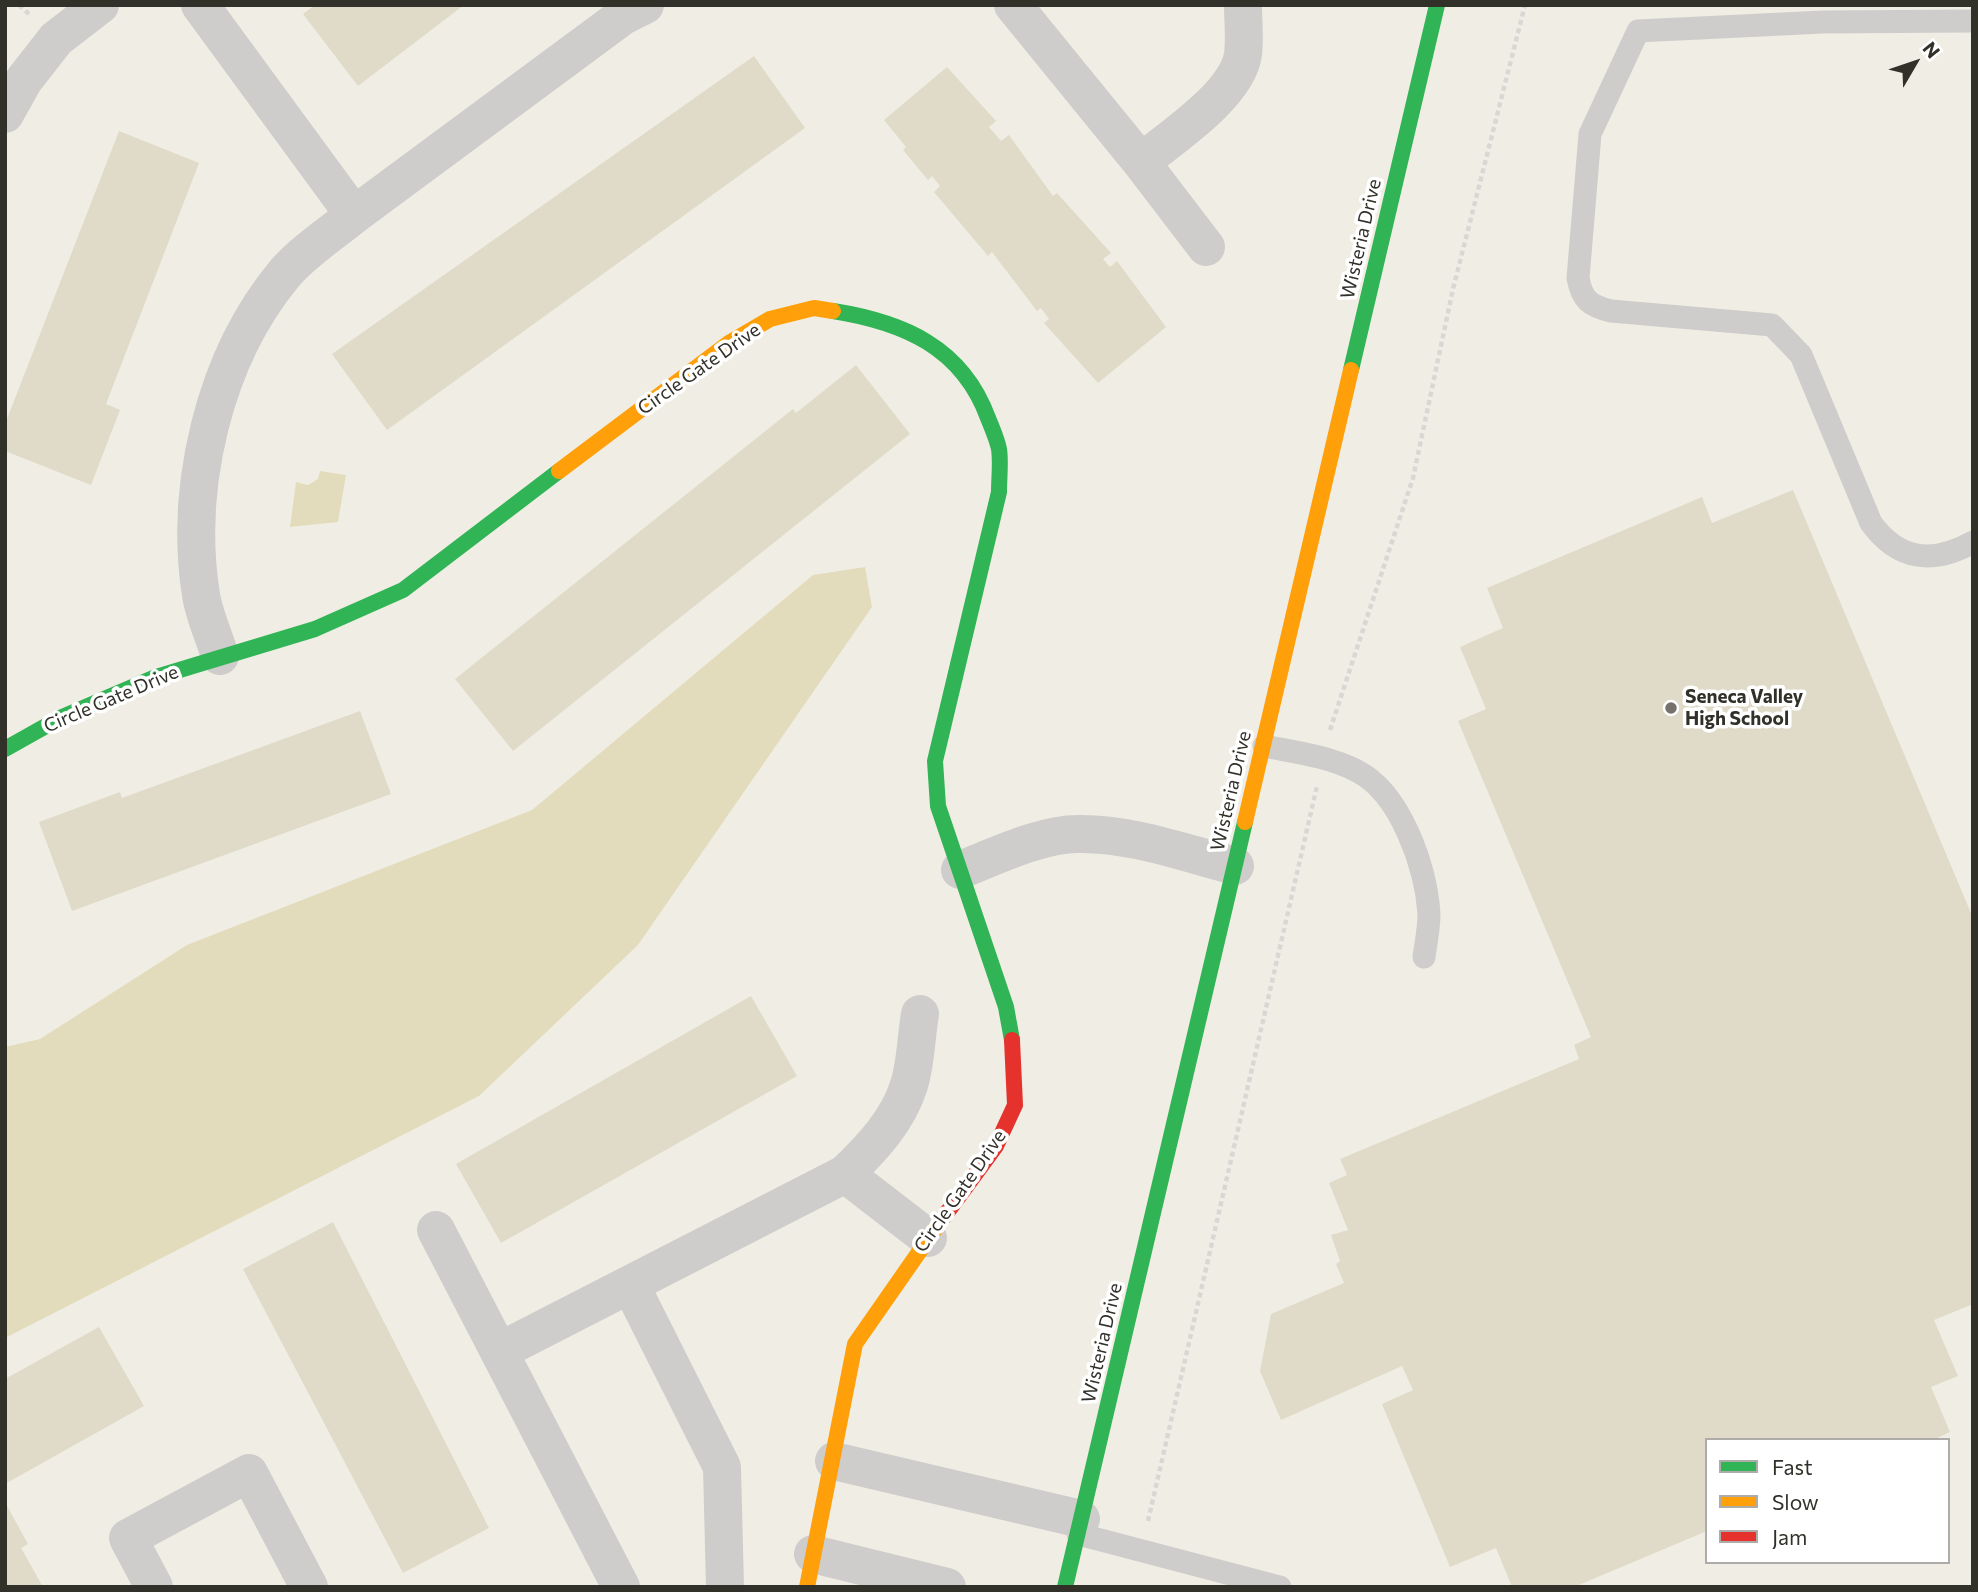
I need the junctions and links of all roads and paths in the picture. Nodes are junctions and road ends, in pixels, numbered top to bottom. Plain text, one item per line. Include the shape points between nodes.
1 (100, 5) edge
2 (200, 5) edge
3 (645, 5) edge
4 (1013, 5) edge
5 (1243, 5) edge
6 (1437, 5) edge
7 (1525, 5) edge
8 (1823, 14) edge
9 (1973, 21) edge
10 (5, 114) edge
11 (1141, 162) junction
12 (354, 215) junction
13 (1206, 247) dead end
14 (1973, 542) edge
15 (220, 656) junction
16 (1264, 746) junction
17 (5, 749) edge
18 (1324, 759) junction
19 (1235, 866) junction
20 (960, 870) junction
21 (1424, 957) dead end
22 (920, 1014) dead end
23 (845, 1174) junction
24 (436, 1230) dead end
25 (928, 1238) junction
26 (631, 1286) junction
27 (500, 1351) junction
28 (834, 1461) junction
29 (1079, 1527) junction
30 (1141, 1550) junction
31 (810, 1570) edge
32 (154, 1587) edge
33 (309, 1587) edge
34 (621, 1587) edge
35 (725, 1587) edge
36 (947, 1587) edge
37 (1065, 1587) edge
38 (1280, 1587) edge

1 - 10 street via 56,39
2 - 12 street
3 - 12 street
4 - 11 street
5 - 11 street via 1243,56 1231,80 1208,107
6 - 16 street, Wisteria Drive
7 - 18 path via 1453,289 1413,478 1338,702
8 - 9 lane
8 - 14 lane via 1638,31 1590,134 1579,266 1581,293 1591,306 1611,311 1772,325 1801,355 1871,523 1885,543 1903,552 1938,555
11 - 13 street
12 - 15 street via 287,271 252,319 222,390 203,457 196,529 201,597
15 - 17 street, Circle Gate Drive via 153,678 62,717
15 - 20 street, Circle Gate Drive via 314,629 403,590 729,343 770,319 814,308 866,316 920,337 950,356 980,396 999,449 999,492 935,761 938,806
16 - 18 lane
16 - 19 street, Wisteria Drive
18 - 21 lane via 1358,771 1385,791 1421,861 1429,916
18 - 30 path
19 - 20 street via 1124,837 1075,834 1019,847
19 - 29 street, Wisteria Drive
20 - 25 street, Circle Gate Drive via 1006,1007 1015,1055 1015,1105 996,1146
22 - 23 street via 909,1085 892,1120
23 - 25 street
23 - 26 street
24 - 27 street
25 - 28 street, Circle Gate Drive via 855,1344
26 - 27 street
26 - 35 street via 722,1467
27 - 34 street
28 - 29 street
28 - 31 street, Circle Gate Drive
29 - 30 lane
29 - 37 street, Wisteria Drive
30 - 38 lane
31 - 36 street, Circle Gate Drive
32 - 33 street via 128,1538 249,1473

